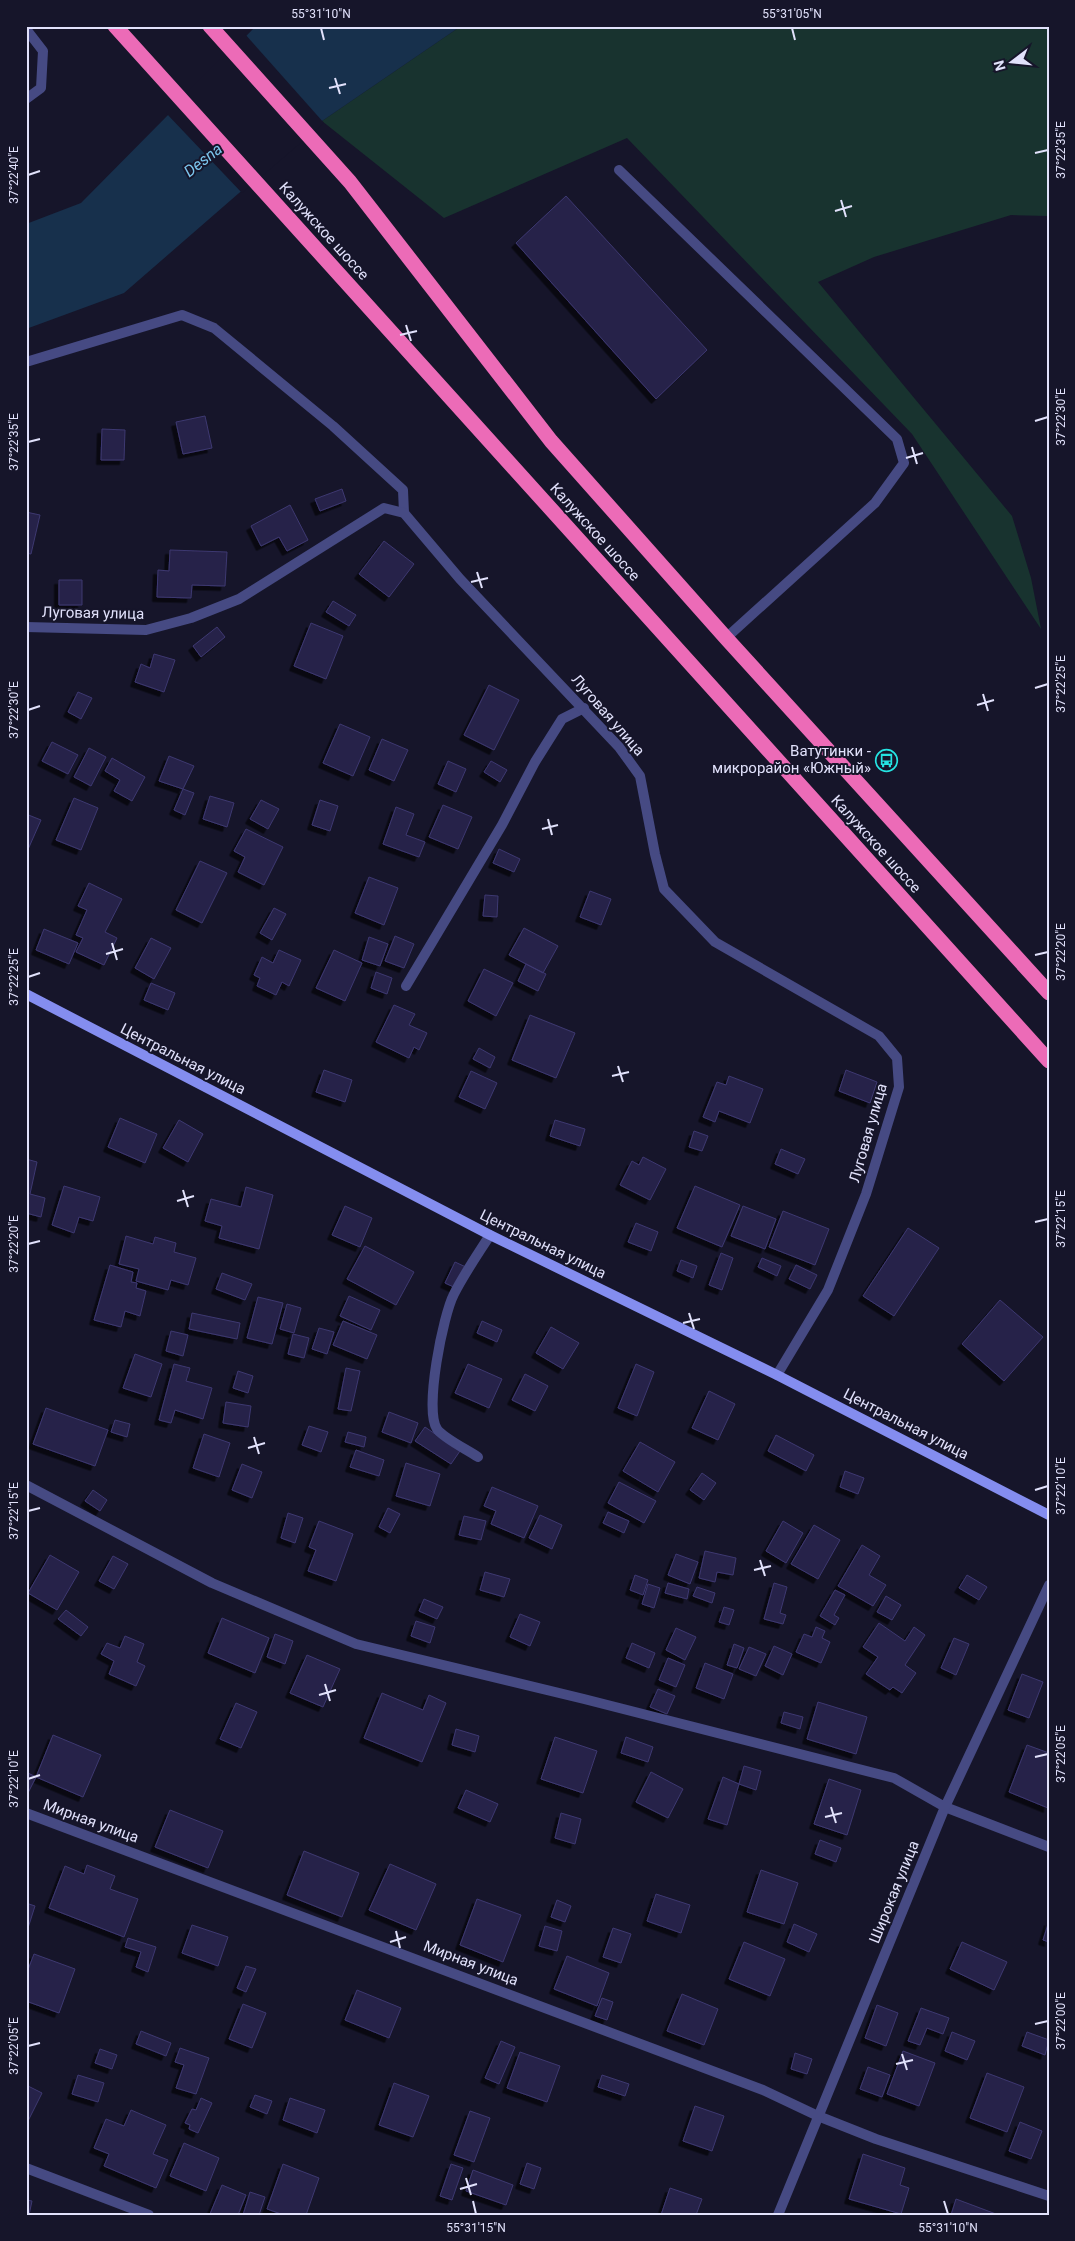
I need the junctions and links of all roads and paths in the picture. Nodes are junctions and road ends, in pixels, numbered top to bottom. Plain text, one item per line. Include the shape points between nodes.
1 (115, 26) edge
2 (210, 26) edge
3 (26, 29) edge
4 (26, 99) edge
5 (619, 170) dead end
6 (26, 362) edge
7 (404, 513) junction
8 (26, 627) edge
9 (726, 638) junction
10 (584, 708) junction
11 (406, 986) dead end
12 (1049, 993) edge
13 (26, 994) edge
14 (1049, 1061) edge
15 (490, 1235) junction
16 (777, 1375) junction
17 (478, 1457) dead end
18 (26, 1485) edge
19 (1049, 1515) edge
20 (1049, 1585) edge
21 (945, 1808) junction
22 (26, 1813) edge
23 (1049, 1847) edge
24 (818, 2116) junction
25 (26, 2168) edge
26 (1049, 2196) edge
27 (148, 2215) edge
28 (778, 2215) edge

1 - 14 highway, Калужское шоссе
2 - 9 highway, Калужское шоссе via 350,182 551,441
3 - 4 street via 43,51 41,88
5 - 9 street via 897,440 904,463 875,503
6 - 7 street via 182,315 214,328 333,426 403,490
7 - 8 street, Луговая улица via 384,508 239,599 191,618 146,630
7 - 10 street, Луговая улица via 460,579
9 - 12 highway, Калужское шоссе
10 - 11 street via 562,719
10 - 16 street, Луговая улица via 620,747 640,776 664,889 715,942 880,1036 897,1058 899,1087 866,1194 828,1290
13 - 15 street, Центральная улица
15 - 16 street, Центральная улица
15 - 17 street via 453,1295 438,1348 434,1385 433,1420 438,1430
16 - 19 street, Центральная улица
18 - 21 street via 212,1583 356,1644 584,1698 894,1778
20 - 21 street, Широкая улица
21 - 23 street
21 - 24 street, Широкая улица
22 - 24 street, Мирная улица via 754,2086
24 - 26 street, Мирная улица via 876,2140
24 - 28 street, Широкая улица
25 - 27 street

